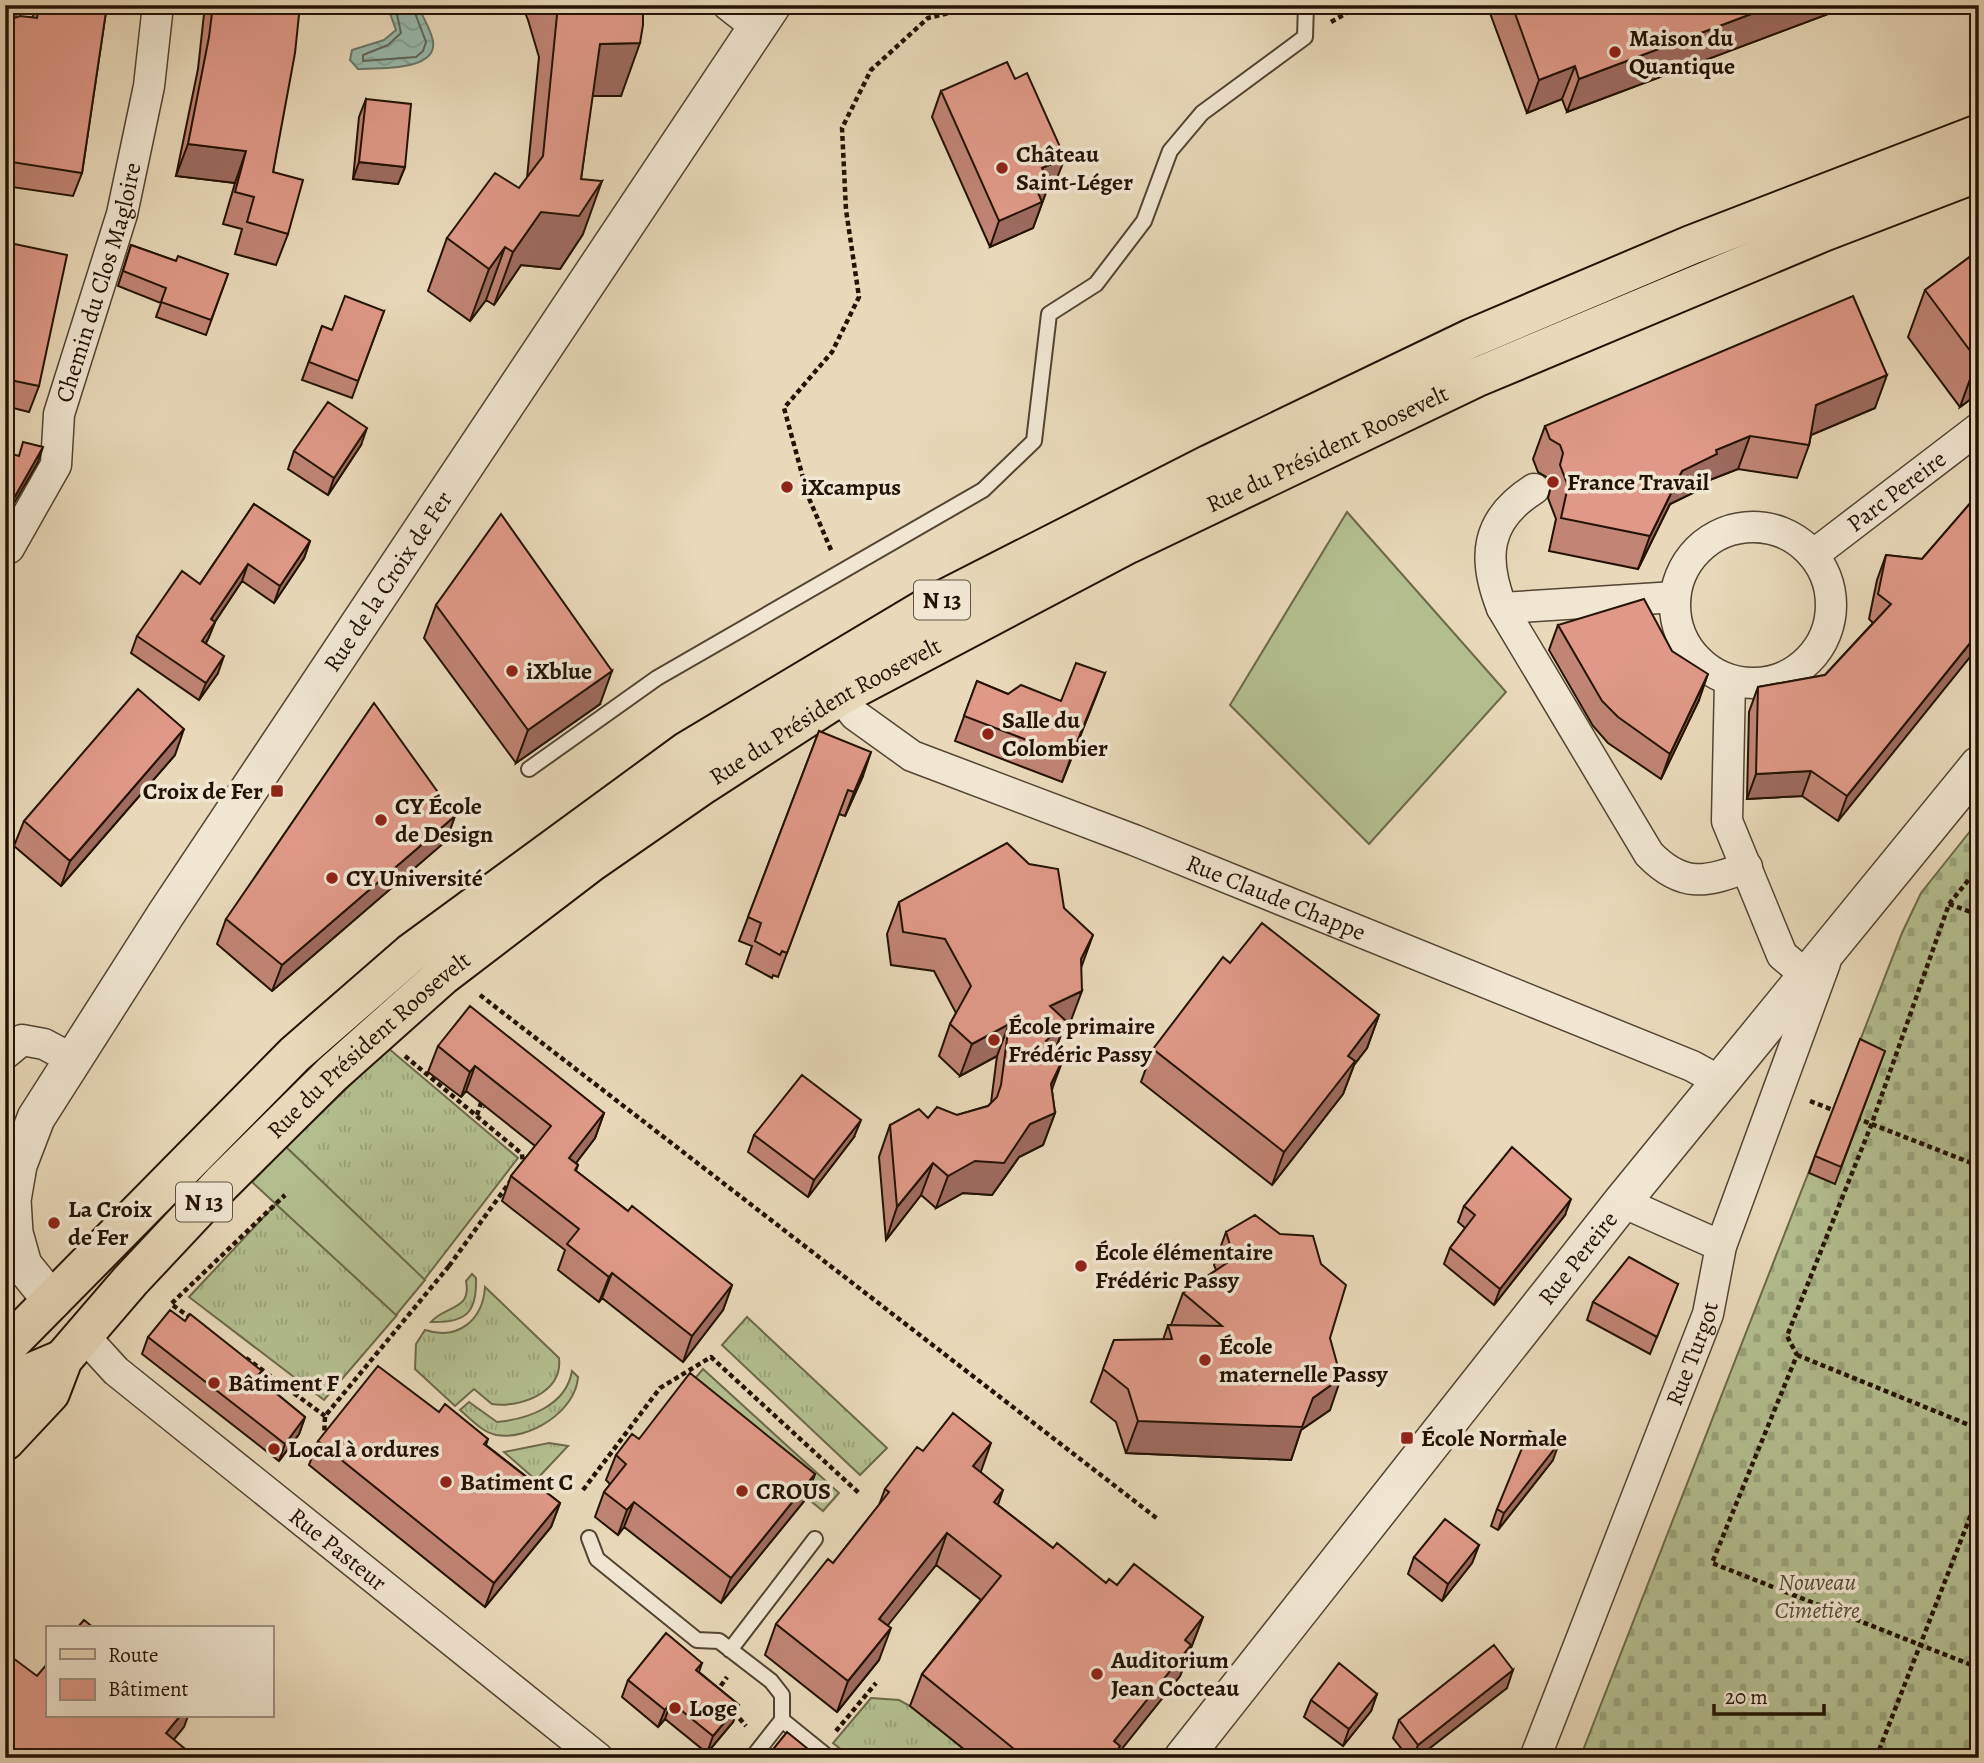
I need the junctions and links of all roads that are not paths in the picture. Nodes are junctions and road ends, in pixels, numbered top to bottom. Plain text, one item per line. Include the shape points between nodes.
1 (10, 5) edge
2 (158, 5) edge
3 (1306, 5) edge
4 (752, 12) edge
5 (5, 32) edge
6 (1979, 134) edge
7 (1979, 172) edge
8 (1979, 428) edge
9 (1534, 489) dead end
10 (9, 548) dead end
11 (1813, 555) junction
12 (1675, 597) junction
13 (1502, 608) junction
14 (1730, 681) junction
15 (840, 696) junction
16 (1979, 765) edge
17 (529, 769) dead end
18 (1747, 867) junction
19 (1833, 945) junction
20 (1807, 976) junction
21 (5, 1054) edge
22 (72, 1059) junction
23 (1723, 1083) junction
24 (12, 1175) edge
25 (1622, 1202) junction
26 (1721, 1246) junction
27 (52, 1301) junction
28 (73, 1347) junction
29 (5, 1348) edge
30 (5, 1400) edge
31 (5, 1441) edge
32 (589, 1538) dead end
33 (815, 1539) dead end
34 (736, 1654) junction
35 (782, 1720) junction
36 (825, 1754) edge
37 (598, 1758) edge
38 (752, 1758) edge
39 (1183, 1758) edge
40 (1535, 1758) edge

1 - 5 lane
2 - 10 street, Chemin du Clos Magloire via 149,86 121,214 59,414 56,464
3 - 17 lane via 1305,37 1202,113 1170,151 1144,221 1096,284 1049,314 1034,440 983,490 657,678
4 - 22 street, Rue de la Croix de Fer
6 - 27 main road, Rue du Président Roosevelt / N 13 via 1691,245 1460,344 923,610 687,751 392,970 295,1054
7 - 15 main road, Rue du Président Roosevelt / N 13 via 1475,378 1128,544
8 - 11 street, Parc Pereire
9 - 13 street via 1501,519 1491,544 1490,572
11 - 12 street via 1779,531 1733,530 1695,552 1682,572
11 - 14 street via 1825,573 1831,603 1830,621 1818,649 1800,668 1778,680
12 - 13 street
12 - 14 street via 1675,620 1684,644 1708,670
13 - 18 street via 1649,854 1667,870 1690,879 1715,880
14 - 18 street via 1727,821
15 - 23 street, Rue Claude Chappe via 855,715 912,755 1147,845 1692,1066
15 - 28 main road, Rue du Président Roosevelt / N 13 via 590,863 442,976 332,1074 222,1183
16 - 19 street, Rue Pereire
18 - 20 street via 1782,955
19 - 20 street, Rue Pereire
19 - 26 street, Rue Turgot
20 - 23 street, Rue Pereire
21 - 22 street via 22,1041 44,1044
22 - 24 street, Rue de la Croix de Fer via 36,1118
23 - 25 street, Rue Pereire
24 - 27 street, Rue de la Croix de Fer via 14,1233 23,1265
25 - 26 street
25 - 39 street, Rue Pereire
26 - 40 street, Rue Turgot via 1708,1314
27 - 28 main road
27 - 29 main road, Rue du Président Roosevelt / N 13
28 - 30 main road via 30,1373
28 - 31 main road, Rue du Président Roosevelt / N 13 via 50,1392
28 - 37 street, Rue Pasteur via 122,1376
32 - 34 lane via 597,1559 696,1640 719,1641
33 - 34 lane
34 - 35 lane via 782,1695
35 - 36 lane
35 - 38 lane

